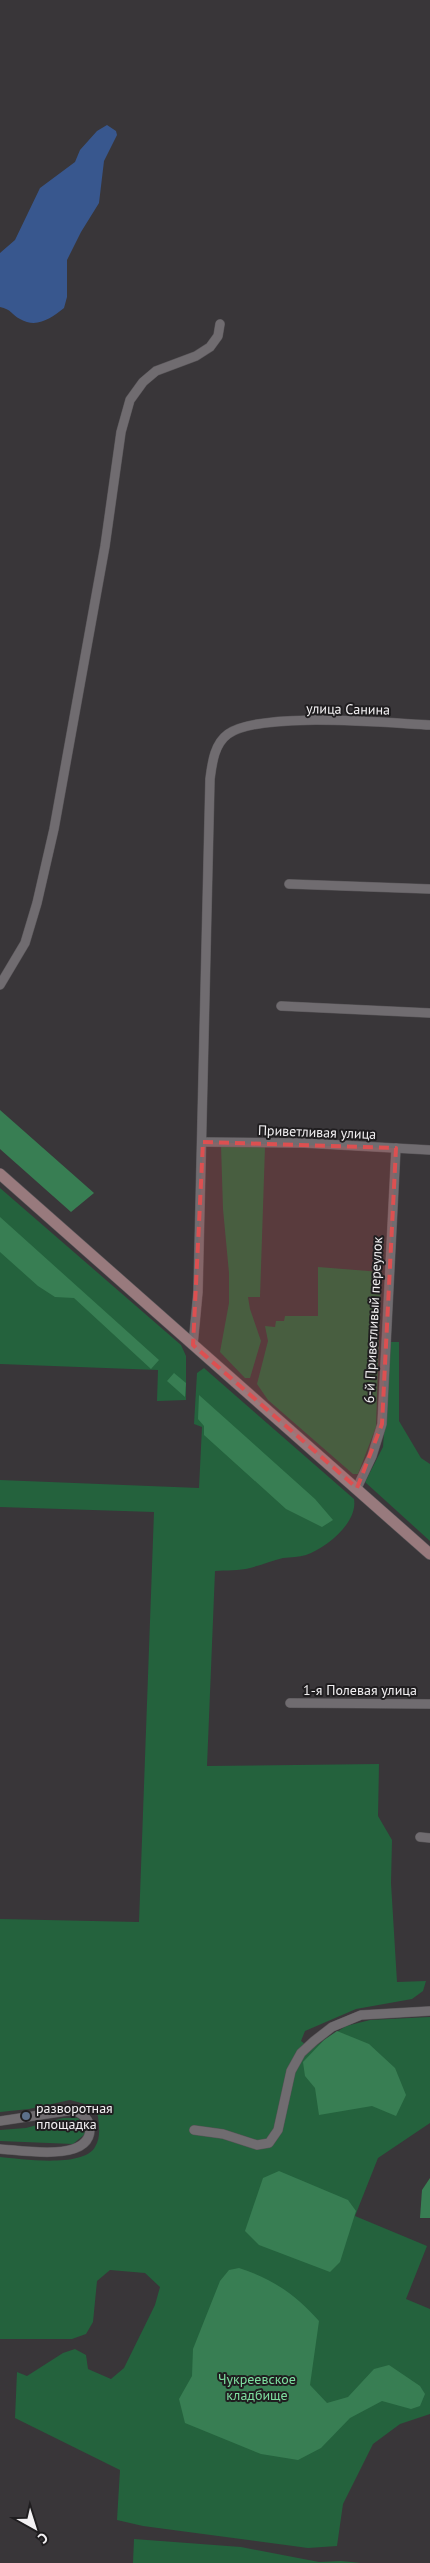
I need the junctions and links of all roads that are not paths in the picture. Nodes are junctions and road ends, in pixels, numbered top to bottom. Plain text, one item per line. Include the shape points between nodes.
1 (220, 324) dead end
2 (430, 725) edge
3 (289, 884) dead end
4 (430, 890) edge
5 (0, 985) edge
6 (281, 1006) dead end
7 (430, 1013) edge
8 (203, 1142) junction
9 (396, 1148) junction
10 (430, 1150) edge
11 (0, 1174) edge
12 (193, 1345) junction
13 (357, 1488) junction
14 (430, 1554) edge
15 (290, 1703) dead end
16 (430, 1704) edge
17 (420, 1837) dead end
18 (430, 1838) edge
19 (430, 2011) edge
20 (0, 2121) edge
21 (194, 2130) dead end
22 (0, 2149) edge

1 - 5 street via 218,336 210,347 196,356 156,371 142,382 130,400 121,432 105,546 54,829 24,943
2 - 8 street, улица Санина via 266,722 243,726 227,735 219,746 212,766
3 - 4 street
6 - 7 street
8 - 9 street, Приветливая улица
8 - 12 street, улица Санина
9 - 10 street, Приветливая улица
9 - 13 street, 6-й Приветливый переулок via 382,1424
11 - 12 main road
12 - 13 main road
13 - 14 main road
15 - 16 street, 1-я Полевая улица
17 - 18 street
19 - 21 street via 361,2015 332,2027 314,2041 301,2053 291,2072 278,2130 269,2143 257,2146 223,2134
20 - 22 street via 72,2110 81,2113 90,2128 88,2140 67,2151

